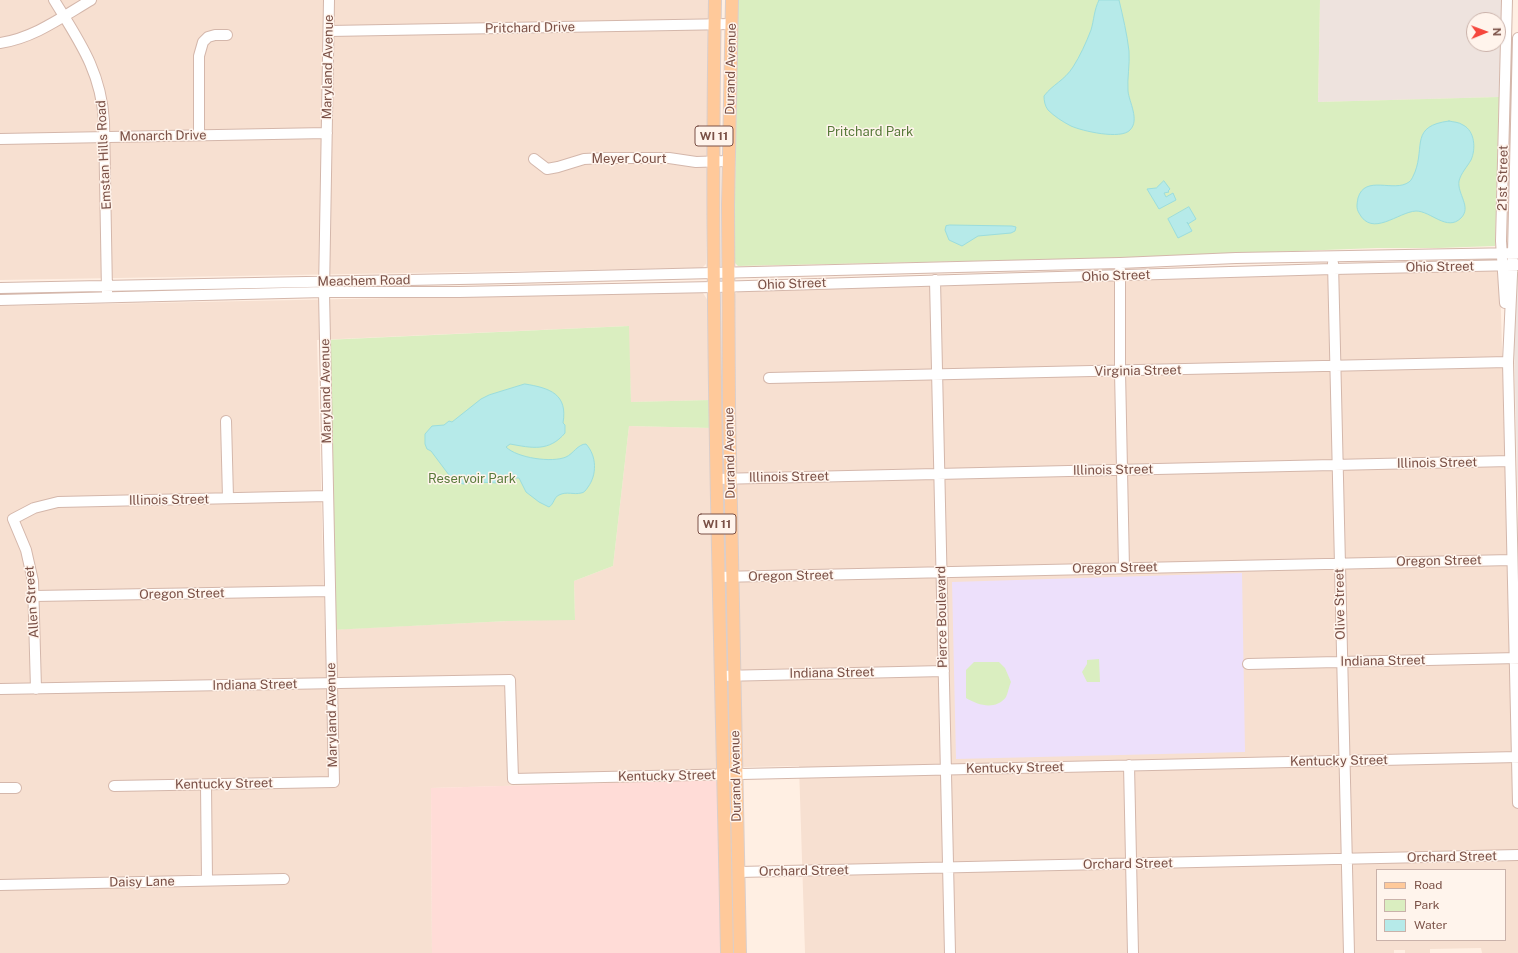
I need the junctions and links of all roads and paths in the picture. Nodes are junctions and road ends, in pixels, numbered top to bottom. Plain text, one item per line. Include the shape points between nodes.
1 (54, 0) edge
2 (91, 0) edge
3 (329, 0) edge
4 (716, 0) edge
5 (732, 0) edge
6 (1507, 0) edge
7 (64, 16) junction
8 (715, 24) junction
9 (732, 24) junction
10 (328, 31) junction
11 (227, 35) dead end
12 (1518, 38) edge
13 (0, 43) edge
14 (327, 133) junction
15 (199, 135) junction
16 (104, 137) junction
17 (0, 139) edge
18 (534, 158) dead end
19 (728, 161) junction
20 (713, 162) junction
21 (1502, 253) junction
22 (1515, 253) edge
23 (1333, 256) junction
24 (1120, 263) junction
25 (1511, 265) edge
26 (1334, 269) junction
27 (714, 272) junction
28 (729, 272) junction
29 (604, 276) junction
30 (1120, 276) junction
31 (510, 278) junction
32 (410, 280) junction
33 (935, 280) junction
34 (324, 281) junction
35 (210, 284) junction
36 (107, 285) junction
37 (729, 286) junction
38 (714, 287) junction
39 (0, 288) edge
40 (18, 288) junction
41 (604, 289) junction
42 (511, 291) junction
43 (324, 292) junction
44 (410, 292) junction
45 (210, 295) junction
46 (107, 298) junction
47 (18, 299) junction
48 (0, 300) edge
49 (1508, 359) junction
50 (1335, 366) junction
51 (1120, 371) junction
52 (937, 375) junction
53 (769, 378) dead end
54 (226, 421) dead end
55 (1510, 461) junction
56 (1337, 465) junction
57 (1122, 470) junction
58 (939, 474) junction
59 (730, 478) junction
60 (716, 479) junction
61 (328, 496) junction
62 (228, 498) junction
63 (13, 518) joint
64 (1512, 560) junction
65 (1340, 564) junction
66 (1124, 568) junction
67 (941, 572) junction
68 (718, 577) junction
69 (732, 577) junction
70 (330, 591) junction
71 (34, 596) junction
72 (1516, 658) edge
73 (1342, 662) junction
74 (1248, 664) dead end
75 (944, 671) junction
76 (720, 676) junction
77 (734, 676) junction
78 (332, 683) junction
79 (36, 689) junction
80 (0, 690) edge
81 (1517, 757) edge
82 (1344, 761) junction
83 (1129, 765) junction
84 (946, 769) junction
85 (736, 774) junction
86 (723, 775) junction
87 (513, 779) joint
88 (334, 782) joint
89 (206, 784) junction
90 (114, 786) dead end
91 (0, 788) edge
92 (16, 788) dead end
93 (1518, 803) edge
94 (1518, 855) edge
95 (1347, 859) junction
96 (1131, 864) junction
97 (948, 868) junction
98 (738, 872) junction
99 (284, 879) dead end
100 (207, 880) junction
101 (0, 885) edge
102 (727, 953) edge
103 (740, 953) edge
104 (950, 953) edge
105 (1133, 953) edge
106 (1349, 953) edge

1 - 7 street, Emstan Hills Road
2 - 7 street
3 - 10 street, Maryland Avenue
4 - 8 main road, Durand Avenue / WI 11
5 - 9 main road, Durand Avenue / WI 11
6 - 21 street, 21st Street
7 - 13 street via 27,36
7 - 16 street, Emstan Hills Road via 83,47 100,89
8 - 9 street, Pritchard Drive
8 - 10 street, Pritchard Drive
8 - 20 main road, Durand Avenue / WI 11
9 - 19 main road, Durand Avenue / WI 11
10 - 14 street, Maryland Avenue
11 - 15 street via 208,37 203,42 199,56
12 - 22 street, 21st Street
14 - 15 street, Monarch Drive
14 - 34 street, Maryland Avenue
15 - 16 street, Monarch Drive
16 - 17 street, Monarch Drive
16 - 36 street, Emstan Hills Road
18 - 20 street, Meyer Court via 546,169 584,159 605,158 669,158
19 - 20 street, Meyer Court
19 - 28 main road, Durand Avenue / WI 11
20 - 27 main road, Durand Avenue / WI 11
21 - 22 street, Ohio Street
21 - 23 street, Ohio Street
21 - 25 street, 21st Street
22 - 25 street, 21st Street
23 - 24 street, Ohio Street
23 - 26 street, Olive Street
24 - 28 street, Ohio Street
24 - 30 street
25 - 26 street, Ohio Street
25 - 49 street, 21st Street
26 - 30 street, Ohio Street
26 - 50 street, Olive Street
27 - 28 street, Meachem Road
27 - 29 street, Meachem Road
27 - 38 main road, Durand Avenue / WI 11
28 - 37 main road, Durand Avenue / WI 11
29 - 31 street, Meachem Road
29 - 41 street
30 - 33 street, Ohio Street
30 - 51 street
31 - 32 street, Meachem Road
31 - 42 street
32 - 34 street, Meachem Road
32 - 44 street
33 - 37 street, Ohio Street
33 - 52 street, Pierce Boulevard
34 - 35 street, Meachem Road
34 - 43 street, Maryland Avenue
35 - 36 street, Meachem Road
35 - 45 street
36 - 40 street, Meachem Road
36 - 46 street, Emstan Hills Road
37 - 38 street, Ohio Street
37 - 59 main road, Durand Avenue / WI 11
38 - 41 street, Meachem Road
38 - 60 main road, Durand Avenue / WI 11
39 - 40 street, Meachem Road
40 - 47 street
41 - 42 street, Meachem Road
42 - 44 street, Meachem Road
43 - 44 street, Meachem Road
43 - 45 street, Meachem Road
43 - 61 street, Maryland Avenue
45 - 46 street, Meachem Road
46 - 47 street, Meachem Road
47 - 48 street, Meachem Road
49 - 50 street, Virginia Street
49 - 55 street, 21st Street
50 - 51 street, Virginia Street
50 - 56 street, Olive Street
51 - 52 street, Virginia Street
51 - 57 street
52 - 53 street, Virginia Street
52 - 58 street, Pierce Boulevard
54 - 62 street
55 - 56 street, Illinois Street
55 - 64 street, 21st Street
56 - 57 street, Illinois Street
56 - 65 street, Olive Street
57 - 58 street, Illinois Street
57 - 66 street
58 - 59 street, Illinois Street
58 - 67 street, Pierce Boulevard
59 - 60 street, Illinois Street
59 - 69 main road, Durand Avenue / WI 11
60 - 68 main road, Durand Avenue / WI 11
61 - 62 street, Illinois Street
61 - 70 street, Maryland Avenue
62 - 63 street, Illinois Street via 58,502 34,508
63 - 71 street, Allen Street via 26,550
64 - 65 street, Oregon Street
64 - 72 street, 21st Street
65 - 66 street, Oregon Street
65 - 73 street, Olive Street
66 - 67 street, Oregon Street
67 - 69 street, Oregon Street
67 - 75 street, Pierce Boulevard
68 - 69 street, Oregon Street
68 - 76 main road, Durand Avenue / WI 11
69 - 77 main road, Durand Avenue / WI 11
70 - 71 street, Oregon Street
70 - 78 street, Maryland Avenue
71 - 79 street, Allen Street
72 - 73 street, Indiana Street
72 - 81 street, 21st Street
73 - 74 street, Indiana Street
73 - 82 street, Olive Street
75 - 77 street, Indiana Street
75 - 84 street, Pierce Boulevard
76 - 77 street, Indiana Street
76 - 86 main road, Durand Avenue / WI 11
77 - 85 main road, Durand Avenue / WI 11
78 - 79 street, Indiana Street
78 - 87 street, Indiana Street via 510,680
78 - 88 street, Maryland Avenue
79 - 80 street, Indiana Street
81 - 82 street, Kentucky Street
81 - 93 street, 21st Street
82 - 83 street, Kentucky Street
82 - 95 street, Olive Street
83 - 84 street, Kentucky Street
83 - 96 street
84 - 85 street, Kentucky Street
84 - 97 street, Pierce Boulevard
85 - 86 street, Kentucky Street
85 - 98 main road, Durand Avenue / WI 11
86 - 87 street, Kentucky Street
86 - 102 main road, Durand Avenue / WI 11
88 - 89 street, Kentucky Street
89 - 90 street, Kentucky Street
89 - 100 street
91 - 92 street
94 - 95 street, Orchard Street
95 - 96 street, Orchard Street
95 - 106 street, Olive Street
96 - 97 street, Orchard Street
96 - 105 street
97 - 98 street, Orchard Street
97 - 104 street, Pierce Boulevard
98 - 103 main road, Durand Avenue / WI 11
99 - 100 street, Daisy Lane
100 - 101 street, Daisy Lane

